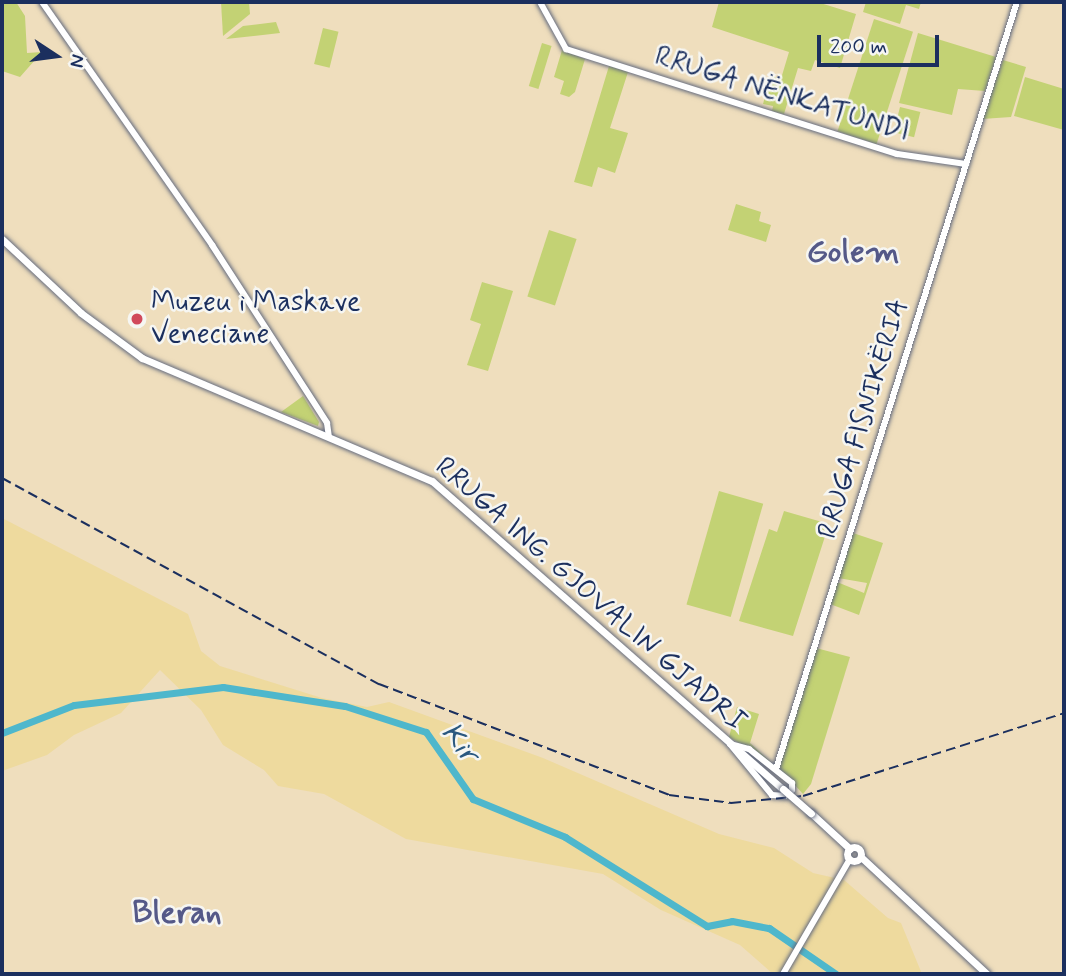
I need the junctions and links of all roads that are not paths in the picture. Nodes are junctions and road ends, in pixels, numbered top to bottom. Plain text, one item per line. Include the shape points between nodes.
1 (41, 2) edge
2 (540, 2) edge
3 (1017, 2) edge
4 (966, 164) junction
5 (2, 239) edge
6 (329, 437) junction
7 (730, 744) junction
8 (776, 769) junction
9 (850, 849) junction
10 (861, 857) junction
11 (847, 862) junction
12 (783, 974) edge
13 (987, 974) edge

1 - 6 street via 207,237 327,423
2 - 4 street, RRUGA NËNKATUNDI via 566,49 897,154
3 - 4 street, RRUGA FISNIKËRIA
4 - 8 street, RRUGA FISNIKËRIA
5 - 6 main road, RRUGA ING. GJOVALIN GJADRI via 81,313 133,353
6 - 7 main road, RRUGA ING. GJOVALIN GJADRI via 432,481
7 - 8 street via 749,749
7 - 8 street via 772,795 788,794 793,786
7 - 9 main road, RRUGA ING. GJOVALIN GJADRI, bridge
9 - 10 main road via 859,849
9 - 11 main road
10 - 11 main road
10 - 13 main road
11 - 12 street

